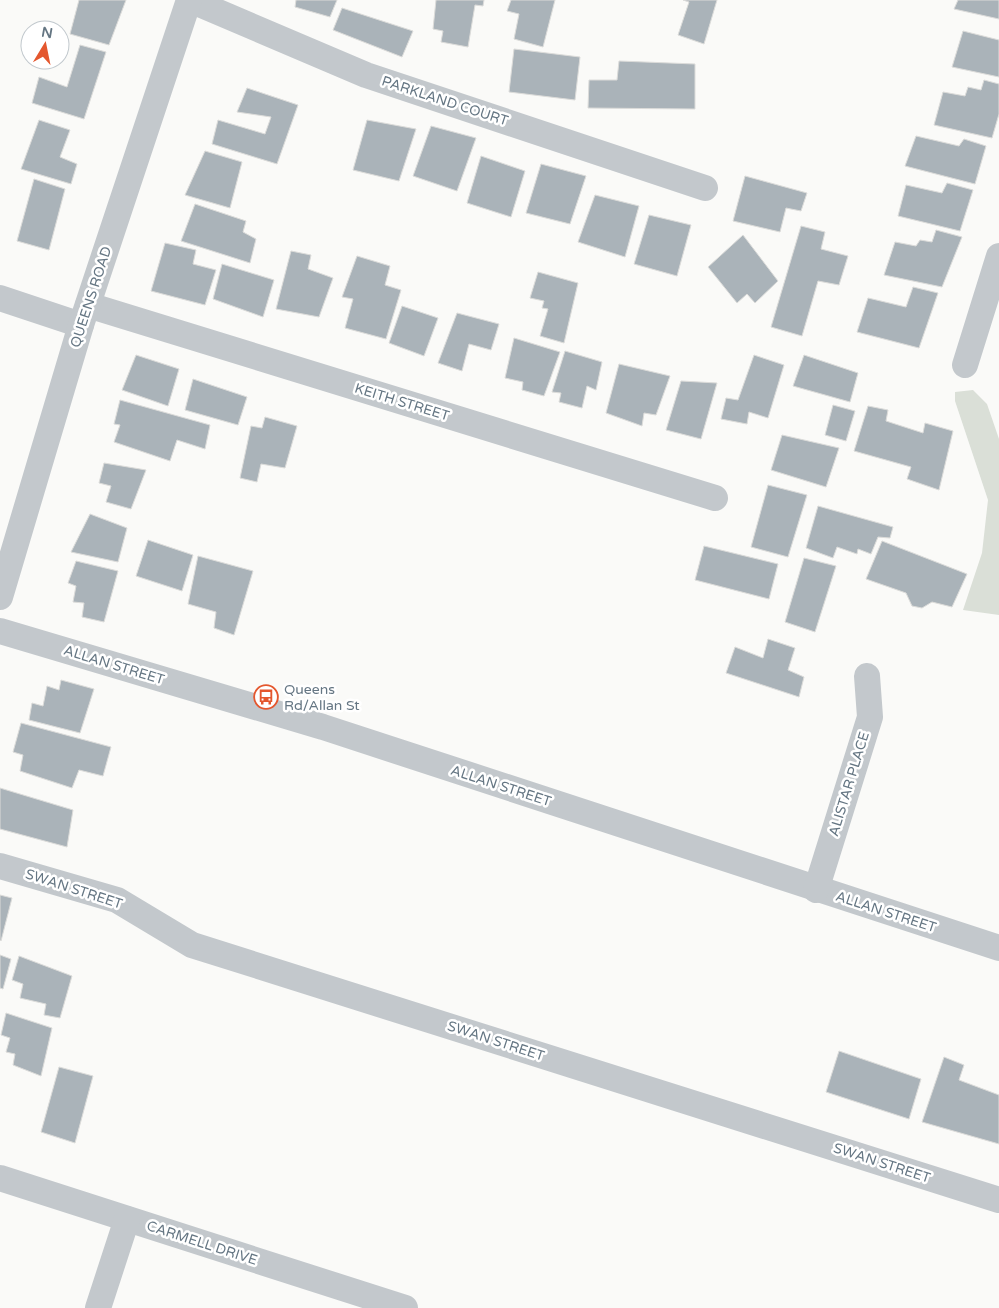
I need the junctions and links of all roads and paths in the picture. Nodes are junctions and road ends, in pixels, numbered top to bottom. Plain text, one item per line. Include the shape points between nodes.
1 (190, 0) edge
2 (705, 188) dead end
3 (999, 256) edge
4 (0, 298) edge
5 (85, 315) junction
6 (965, 365) dead end
7 (715, 498) dead end
8 (0, 597) edge
9 (0, 631) edge
10 (867, 676) dead end
11 (0, 866) edge
12 (816, 890) junction
13 (999, 948) edge
14 (0, 1178) edge
15 (999, 1200) edge
16 (127, 1220) junction
17 (98, 1308) edge
18 (401, 1308) edge

1 - 2 street, PARKLAND COURT via 366,75
1 - 5 street, QUEENS ROAD
3 - 6 street
4 - 5 street, KEITH STREET
5 - 7 street, KEITH STREET
5 - 8 street, QUEENS ROAD
9 - 12 street, ALLAN STREET via 323,727
10 - 12 street, ALISTAR PLACE via 870,717
11 - 15 street, SWAN STREET via 117,900 192,944
12 - 13 street, ALLAN STREET
14 - 16 street, CARMELL DRIVE
16 - 17 street
16 - 18 street, CARMELL DRIVE

